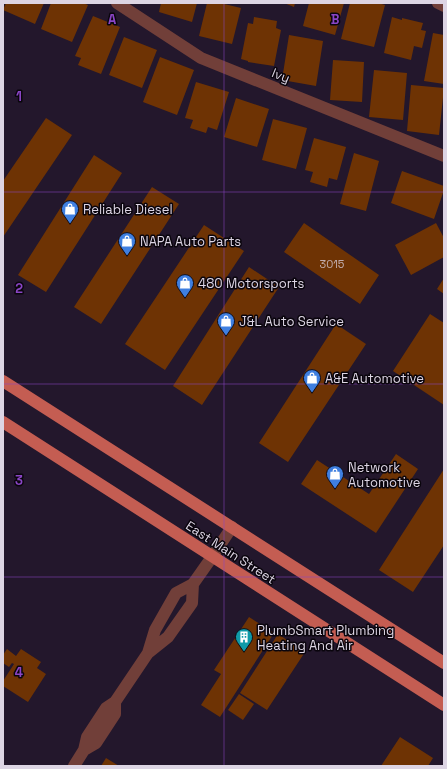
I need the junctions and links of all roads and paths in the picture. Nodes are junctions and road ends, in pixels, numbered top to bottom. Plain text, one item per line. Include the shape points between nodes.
1 (116, 3) edge
2 (438, 3) edge
3 (444, 6) edge
4 (444, 156) edge
5 (3, 381) edge
6 (3, 422) edge
7 (232, 527) junction
8 (212, 557) junction
9 (193, 584) junction
10 (148, 653) junction
11 (444, 663) edge
12 (444, 706) edge
13 (74, 766) edge

1 - 4 lane, Ivy via 201,58
2 - 3 lane
5 - 7 main road, East Main Street
6 - 8 main road, East Main Street
7 - 8 lane
7 - 11 main road, East Main Street
8 - 9 lane
8 - 12 main road, East Main Street
9 - 10 lane via 176,593 154,630
9 - 10 lane via 192,603 168,637
10 - 13 lane via 115,702 115,714 96,743 84,750

